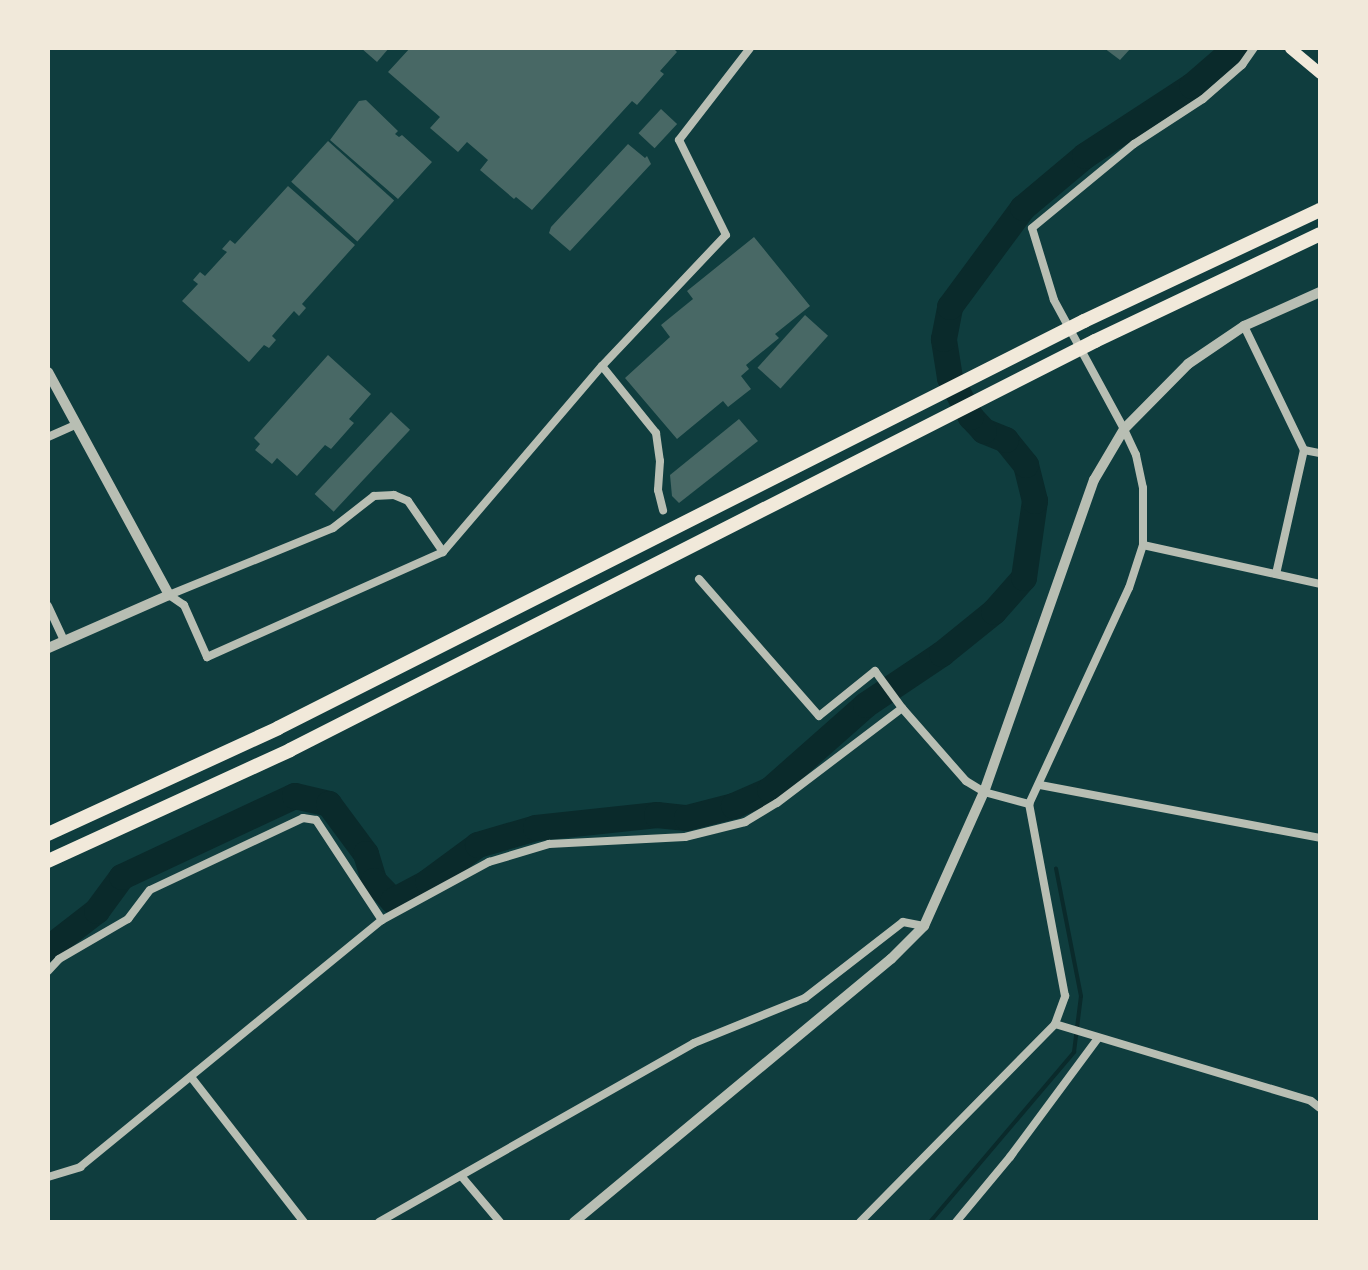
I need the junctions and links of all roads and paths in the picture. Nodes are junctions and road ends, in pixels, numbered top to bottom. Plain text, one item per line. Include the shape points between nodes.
1 (750, 48) edge
2 (1254, 48) edge
3 (1290, 48) edge
4 (1320, 73) edge
5 (1320, 210) edge
6 (1320, 234) edge
7 (1320, 292) edge
8 (1244, 326) junction
9 (602, 366) junction
10 (48, 372) edge
11 (75, 425) junction
12 (1124, 429) junction
13 (48, 437) edge
14 (1304, 450) junction
15 (1320, 453) edge
16 (663, 510) dead end
17 (1143, 545) junction
18 (443, 552) junction
19 (1276, 574) junction
20 (699, 579) dead end
21 (1320, 584) edge
22 (169, 595) junction
23 (48, 606) edge
24 (64, 641) junction
25 (48, 648) edge
26 (902, 708) junction
27 (1040, 785) junction
28 (984, 792) junction
29 (1029, 804) junction
30 (48, 834) edge
31 (1320, 838) edge
32 (48, 861) edge
33 (382, 920) junction
34 (924, 926) junction
35 (48, 971) edge
36 (1055, 1024) junction
37 (1098, 1038) junction
38 (191, 1077) junction
39 (1320, 1108) edge
40 (48, 1177) edge
41 (462, 1177) junction
42 (304, 1222) edge
43 (379, 1222) edge
44 (500, 1222) edge
45 (574, 1222) edge
46 (860, 1222) edge
47 (956, 1222) edge

1 - 9 street via 679,140 726,235
2 - 12 street via 1203,99 1134,144 1032,228 1054,300
3 - 4 main road
5 - 30 highway via 1084,321 278,728
6 - 32 highway via 1095,341 290,750
7 - 8 street
8 - 12 street via 1188,364
8 - 14 street
9 - 16 street via 656,433
9 - 18 street
10 - 11 street
11 - 13 street
11 - 22 street
12 - 17 street via 1143,488
12 - 28 street via 1094,480
14 - 15 street
14 - 19 street
17 - 19 street
17 - 27 street via 1129,588
18 - 22 street via 408,501 374,496 333,528
18 - 22 street via 207,657 184,605
19 - 21 street
20 - 26 street via 819,716 875,671
22 - 24 street
23 - 24 street
24 - 25 street
26 - 28 street via 966,781
26 - 33 street via 745,822 685,837 549,844 489,862
27 - 29 street
27 - 31 street
28 - 29 street
28 - 34 street
29 - 36 street via 1065,996
33 - 35 street via 316,820 303,818 150,890 128,919 59,959
33 - 38 street
34 - 41 street via 903,922 805,998 694,1043
34 - 45 street
36 - 37 street
36 - 46 street
37 - 39 street
37 - 47 street
38 - 40 street via 80,1167
38 - 42 street
41 - 43 street
41 - 44 street

